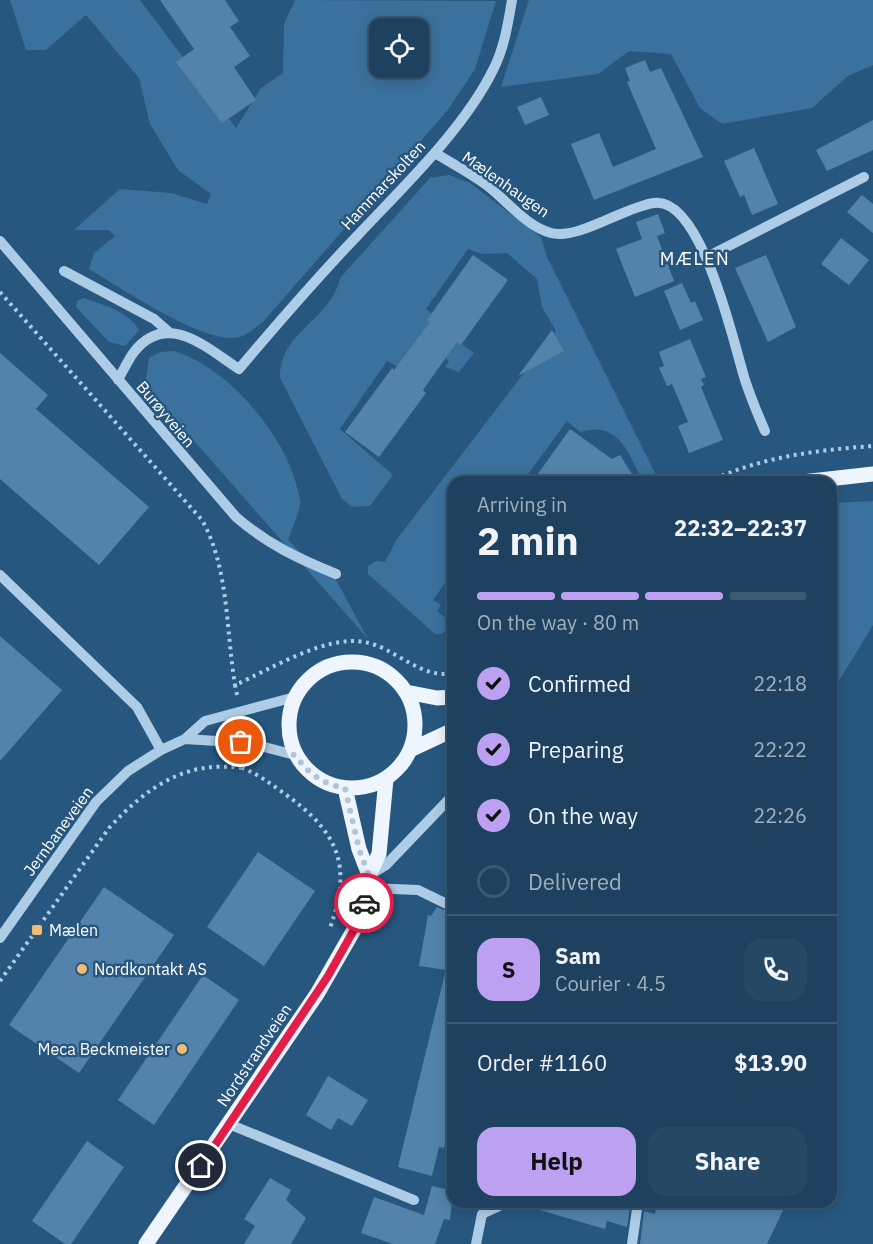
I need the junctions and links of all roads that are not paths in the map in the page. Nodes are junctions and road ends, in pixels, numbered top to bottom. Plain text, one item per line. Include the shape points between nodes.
1 (512, 0) edge
2 (435, 153) junction
3 (864, 177) dead end
4 (0, 241) edge
5 (707, 257) junction
6 (64, 271) dead end
7 (170, 333) junction
8 (118, 380) junction
9 (765, 431) dead end
10 (873, 474) edge
11 (837, 478) edge
12 (336, 574) dead end
13 (0, 575) edge
14 (406, 692) junction
15 (295, 697) junction
16 (447, 697) edge
17 (447, 733) edge
18 (185, 739) junction
19 (161, 750) junction
20 (410, 750) junction
21 (295, 755) junction
22 (386, 778) junction
23 (345, 788) junction
24 (447, 801) edge
25 (368, 882) junction
26 (447, 904) edge
27 (0, 938) edge
28 (229, 1124) junction
29 (414, 1200) dead end
30 (495, 1208) edge
31 (637, 1208) edge
32 (146, 1244) edge
33 (476, 1244) edge
34 (632, 1244) edge

1 - 2 street, Hammarskolten via 494,70
2 - 5 street, Mælenhaugen via 549,232 573,232 644,204 671,205 690,226
2 - 7 street, Hammarskolten via 307,287 239,369 189,335
3 - 5 street
4 - 8 street, Burøyveien
5 - 9 street, Mælenhaugen
6 - 7 street via 154,318
7 - 8 street via 148,339 134,352
8 - 12 street, Burøyveien via 236,517 267,543
10 - 11 main road
13 - 19 street via 137,707
14 - 15 main road via 381,669 353,662 324,668
14 - 16 main road
14 - 20 main road via 415,720
15 - 18 street, Jernbaneveien via 205,722
15 - 21 main road via 288,725
17 - 20 main road
18 - 19 street, Jernbaneveien
18 - 21 street via 241,742
19 - 27 street, Jernbaneveien via 128,771 96,802
20 - 22 main road
21 - 23 main road via 319,779
22 - 23 main road via 364,787
22 - 25 main road, Nordstrandveien via 379,854
23 - 25 main road
24 - 25 street
25 - 26 street via 417,890
25 - 28 main road, Nordstrandveien via 344,951
28 - 29 street
28 - 32 main road, Nordstrandveien
30 - 33 street via 482,1214
31 - 34 street

